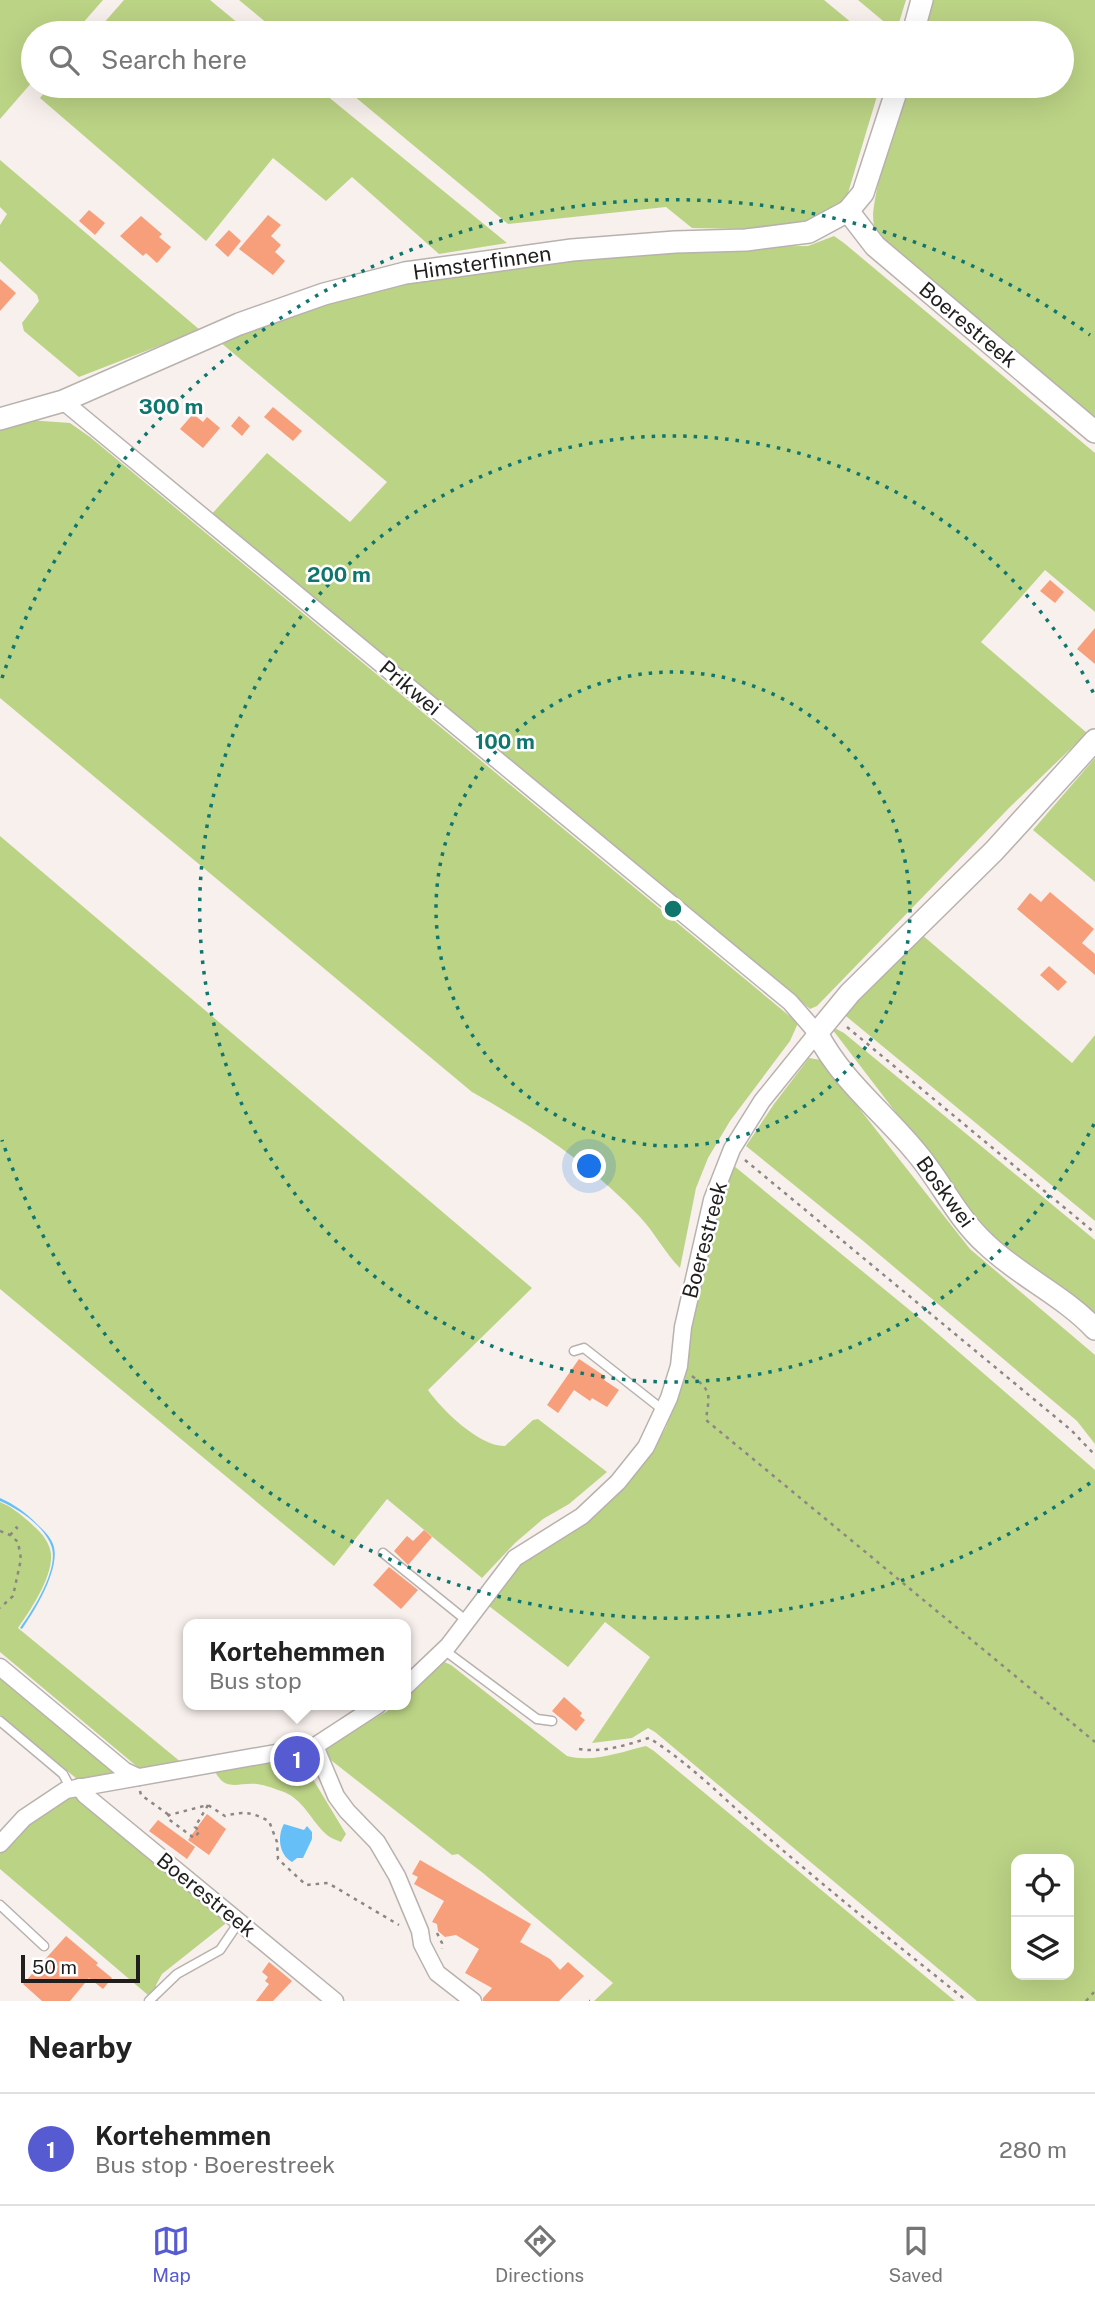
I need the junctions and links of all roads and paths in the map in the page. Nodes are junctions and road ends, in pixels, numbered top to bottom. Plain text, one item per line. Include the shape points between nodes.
1 (922, 0) edge
2 (916, 21) edge
3 (894, 98) edge
4 (848, 211) junction
5 (63, 401) junction
6 (0, 419) edge
7 (1095, 432) edge
8 (1095, 740) edge
9 (831, 1014) junction
10 (817, 1033) junction
11 (732, 1149) junction
12 (1095, 1233) edge
13 (1095, 1328) edge
14 (575, 1350) dead end
15 (679, 1366) junction
16 (663, 1410) junction
17 (1095, 1455) edge
18 (14, 1525) dead end
19 (0, 1531) edge
20 (10, 1535) junction
21 (383, 1553) dead end
22 (0, 1608) edge
23 (467, 1620) junction
24 (444, 1650) junction
25 (0, 1667) edge
26 (411, 1680) edge
27 (370, 1710) edge
28 (0, 1721) edge
29 (552, 1721) dead end
30 (1095, 1742) edge
31 (315, 1746) junction
32 (579, 1749) dead end
33 (138, 1777) junction
34 (75, 1788) junction
35 (208, 1805) junction
36 (169, 1815) junction
37 (0, 1844) edge
38 (0, 1905) edge
39 (239, 1922) junction
40 (404, 1928) dead end
41 (44, 1946) dead end
42 (1095, 1992) edge
43 (149, 2001) edge
44 (335, 2001) edge
45 (473, 2001) edge
46 (967, 2001) edge
47 (1086, 2001) edge

1 - 2 street
3 - 4 street, Himsterfinnen via 863,193
4 - 5 street, Himsterfinnen via 809,232 572,250 405,273 324,294 239,324
4 - 7 street, Boerestreek via 875,246
5 - 6 street, Himsterfinnen
5 - 10 street, Prikwei via 790,1002
8 - 9 street, Boerestreek via 994,851
9 - 10 street, Boerestreek
9 - 12 path
10 - 11 street, Boerestreek via 762,1101
10 - 13 street, Boskwei via 851,1082 918,1154 971,1230
11 - 15 street, Boerestreek via 712,1200 683,1327
11 - 17 path via 1071,1430
14 - 16 lane via 584,1348
15 - 16 street, Boerestreek
15 - 30 path via 706,1387 706,1420
16 - 23 street, Boerestreek via 646,1447 618,1482 582,1516 515,1558
18 - 20 path via 17,1528
19 - 20 path
20 - 22 path via 18,1542 21,1559 13,1596
21 - 23 lane
23 - 24 street, Boerestreek
24 - 26 street, Boerestreek
24 - 29 lane via 537,1719
25 - 33 street
27 - 31 street
28 - 34 lane
31 - 33 street
31 - 45 street via 336,1797 377,1842 397,1875 437,1973
32 - 46 path via 612,1748 649,1738
33 - 34 street
33 - 36 path via 141,1795
34 - 37 street via 24,1818
34 - 39 street, Boerestreek
35 - 36 path
35 - 36 path via 194,1838 167,1818
35 - 40 path via 225,1816 253,1813 269,1821 278,1860 306,1885 328,1883
38 - 41 lane
39 - 43 lane via 220,1951 177,1974
39 - 44 street, Boerestreek
42 - 47 path

